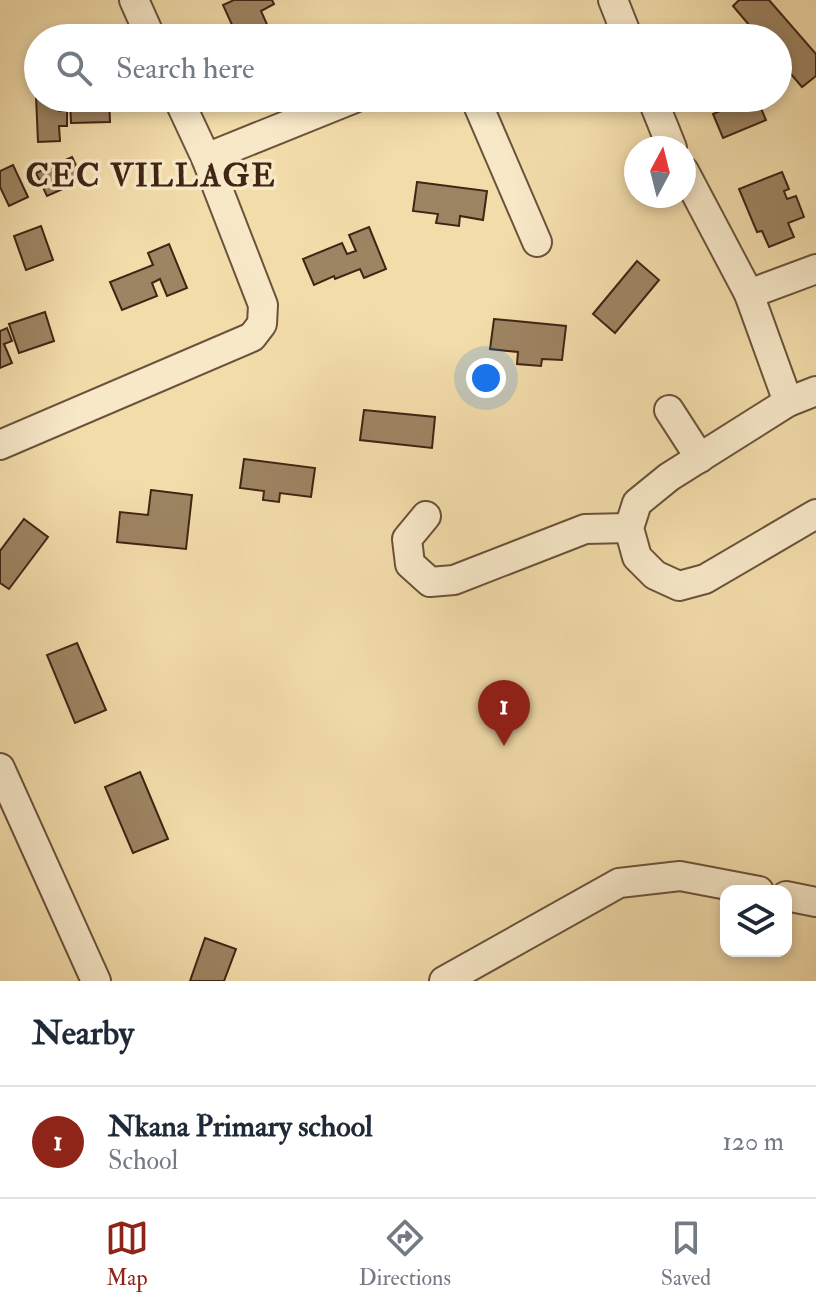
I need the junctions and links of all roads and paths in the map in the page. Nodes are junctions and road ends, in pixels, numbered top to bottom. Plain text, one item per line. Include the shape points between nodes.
1 (134, 0) edge
2 (613, 0) edge
3 (145, 24) edge
4 (622, 24) edge
5 (185, 112) edge
6 (320, 112) edge
7 (481, 112) edge
8 (658, 112) edge
9 (667, 136) edge
10 (206, 158) junction
11 (696, 194) edge
12 (537, 242) dead end
13 (816, 269) edge
14 (749, 294) junction
15 (816, 391) edge
16 (788, 402) junction
17 (669, 410) dead end
18 (0, 445) edge
19 (700, 458) junction
20 (816, 514) edge
21 (426, 516) dead end
22 (629, 528) junction
23 (0, 768) edge
24 (727, 885) edge
25 (792, 897) edge
26 (816, 902) edge
27 (96, 981) edge
28 (444, 981) edge

1 - 3 street
2 - 4 street
5 - 10 street
6 - 10 street
7 - 12 street
8 - 9 street
10 - 18 street via 263,305 262,324 252,337
11 - 14 street
13 - 14 street
14 - 16 street
15 - 16 street
16 - 19 street
17 - 19 street
19 - 22 street via 637,503
20 - 22 street via 705,579 679,586 655,575 637,557
21 - 22 street via 407,539 410,564 430,582 454,580 585,529
23 - 27 street
24 - 28 street via 680,876 619,883
25 - 26 street

